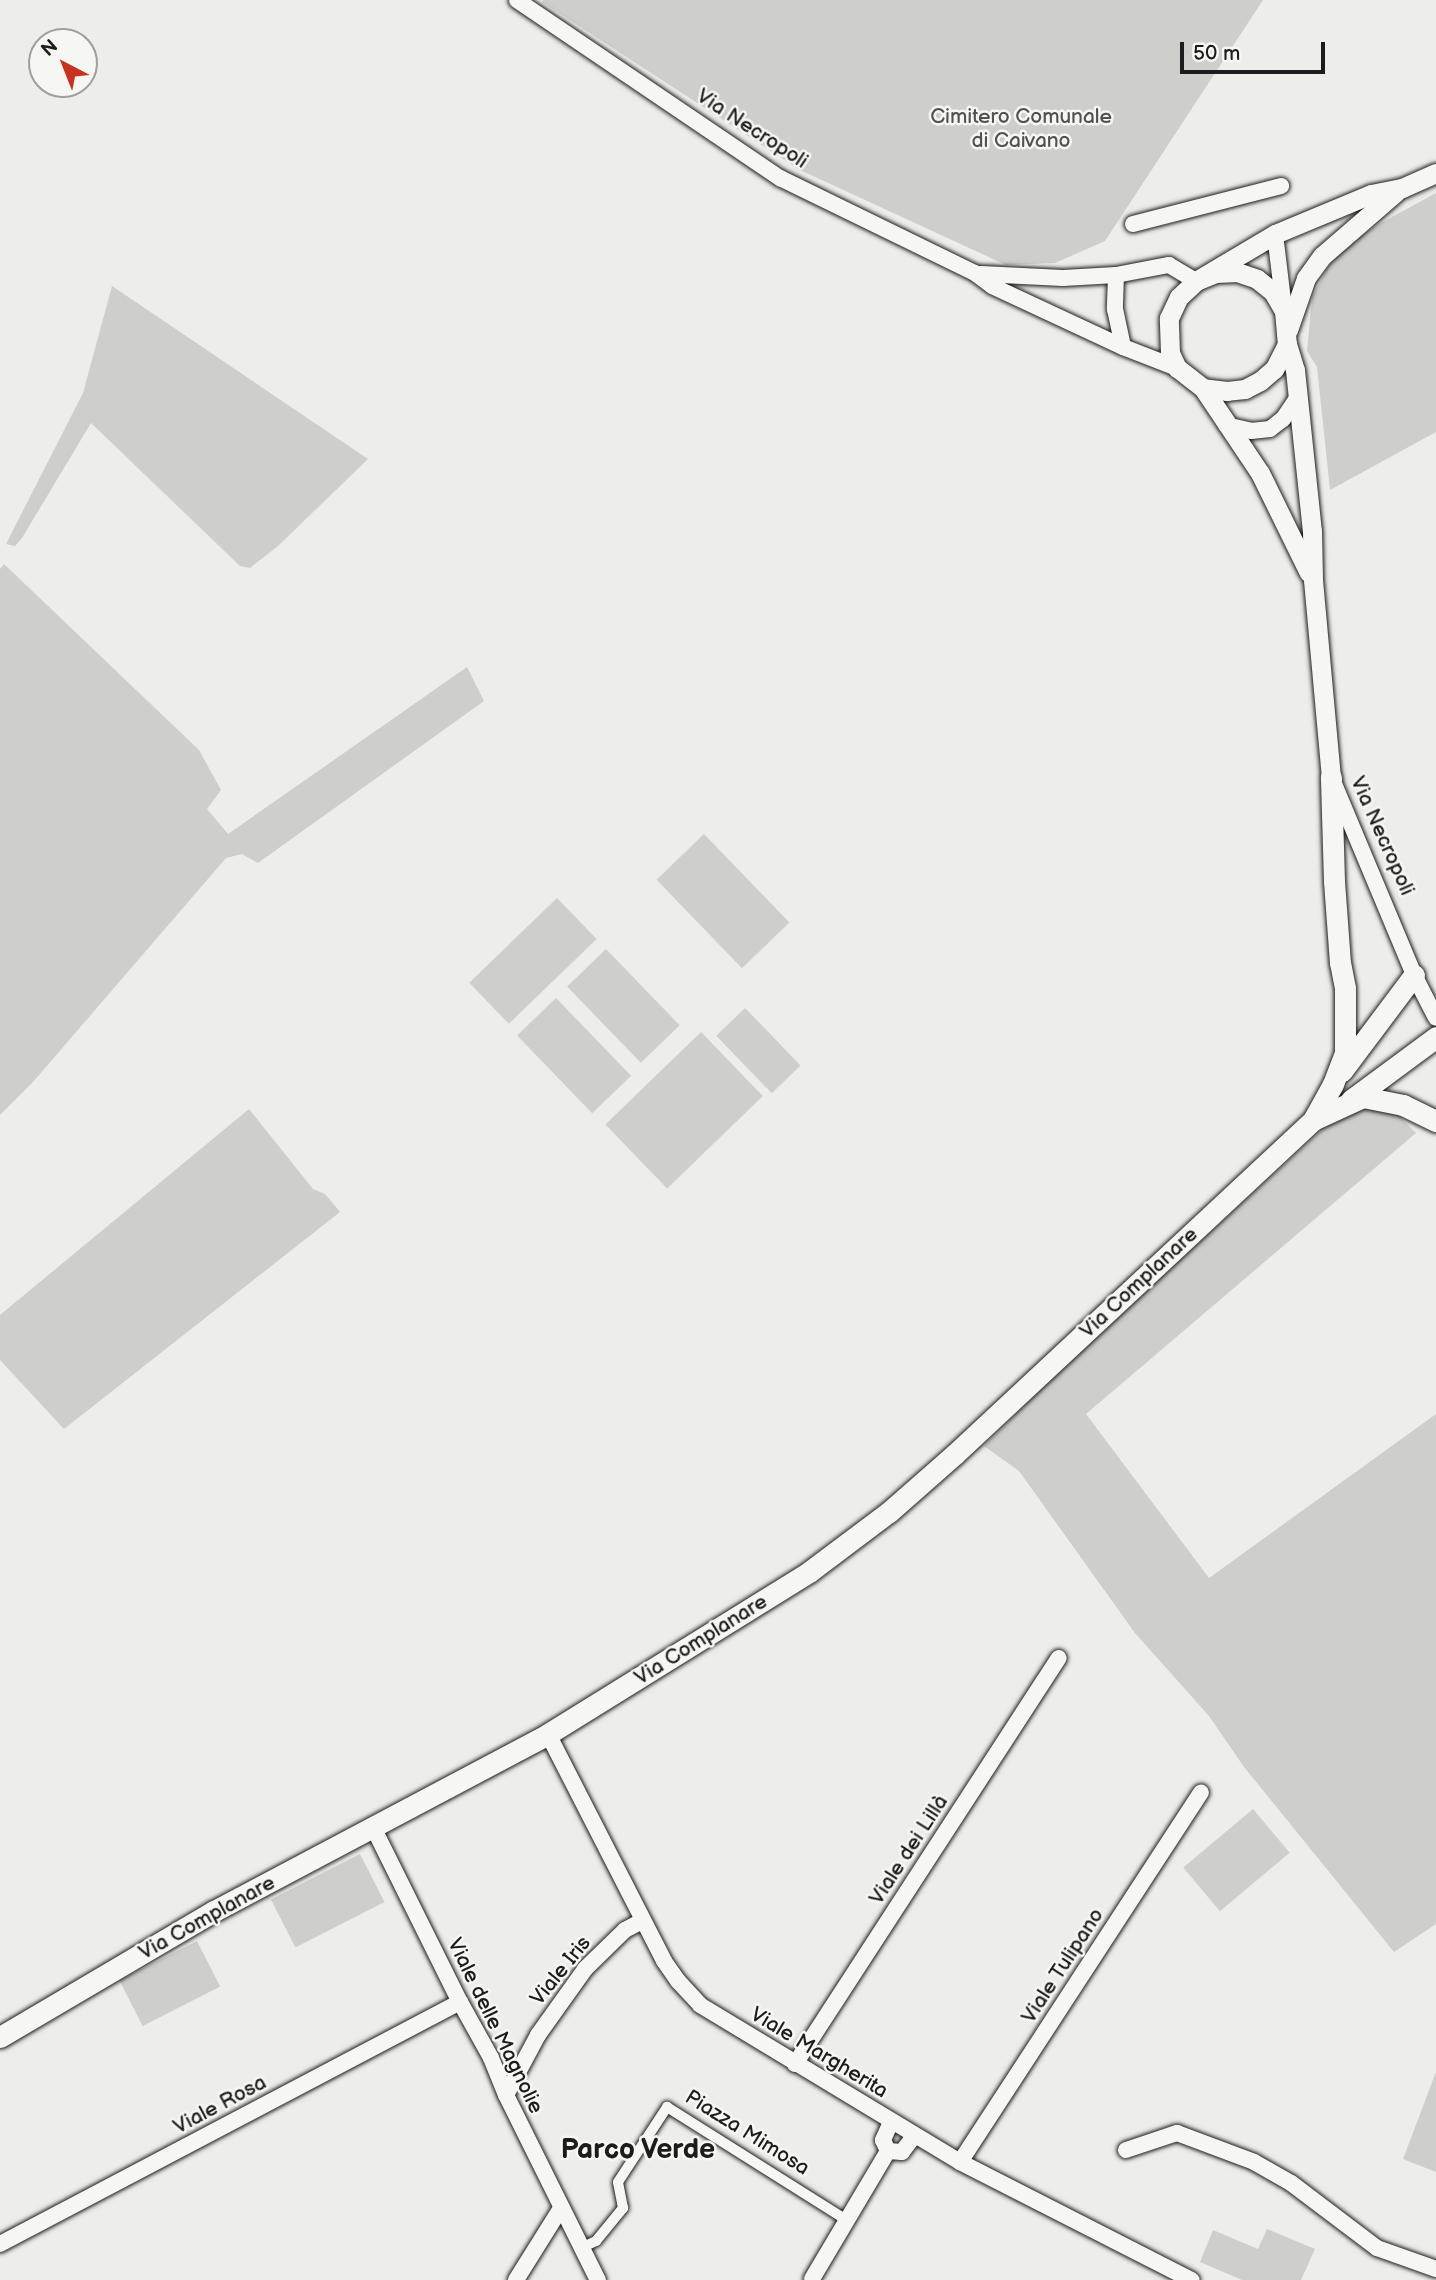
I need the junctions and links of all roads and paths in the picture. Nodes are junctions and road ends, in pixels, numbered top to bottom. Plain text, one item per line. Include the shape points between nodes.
1 (517, 0) edge
2 (1436, 173) edge
3 (1281, 186) dead end
4 (1402, 188) junction
5 (1133, 224) dead end
6 (1275, 234) junction
7 (975, 273) junction
8 (1116, 275) junction
9 (1196, 281) junction
10 (1284, 310) junction
11 (1287, 338) junction
12 (1124, 347) junction
13 (1177, 368) junction
14 (1203, 388) junction
15 (1298, 397) junction
16 (1226, 425) junction
17 (1312, 580) junction
18 (1331, 777) junction
19 (1415, 975) junction
20 (1436, 1017) edge
21 (1436, 1037) edge
22 (1333, 1084) junction
23 (1344, 1105) junction
24 (1313, 1120) junction
25 (1436, 1121) edge
26 (1059, 1658) dead end
27 (548, 1734) junction
28 (1201, 1793) dead end
29 (374, 1829) junction
30 (642, 1921) junction
31 (460, 2002) junction
32 (0, 2037) edge
33 (795, 2064) junction
34 (506, 2095) junction
35 (891, 2122) junction
36 (914, 2136) junction
37 (1126, 2150) dead end
38 (888, 2151) junction
39 (960, 2162) junction
40 (561, 2208) junction
41 (848, 2221) junction
42 (0, 2244) edge
43 (581, 2248) junction
44 (1436, 2269) edge
45 (812, 2279) edge
46 (516, 2280) edge
47 (598, 2280) edge
48 (1192, 2280) edge

1 - 7 street, Via Necropoli via 780,178
2 - 4 street
3 - 5 street
4 - 6 street via 1371,194
4 - 11 street via 1322,256 1306,278
6 - 9 street
6 - 10 street
7 - 8 street, Via Necropoli via 1063,278
7 - 12 street, Via Necropoli via 992,286
8 - 9 street, Via Necropoli via 1169,265
8 - 12 street via 1115,309
9 - 10 street via 1216,273 1247,275 1273,292
9 - 13 street via 1179,297 1169,318 1170,353
10 - 11 street
11 - 14 street via 1274,369 1261,381 1227,391
11 - 15 street
12 - 13 street, Via Necropoli
13 - 14 street
14 - 16 street
15 - 16 street via 1270,429 1251,431
15 - 17 street via 1312,531
16 - 17 street via 1260,472
17 - 18 street, Via Necropoli
18 - 19 street, Via Necropoli
18 - 22 main road via 1346,1030 1345,1053
19 - 20 street, Via Necropoli
19 - 22 main road
21 - 23 main road
22 - 24 main road
23 - 24 main road
23 - 25 main road via 1363,1097 1403,1105
24 - 27 main road, Via Complanare via 889,1512 809,1572
26 - 33 street, Viale dei Lillà
27 - 29 main road, Via Complanare
27 - 30 street, Viale Margherita
28 - 39 street, Viale Tulipano
29 - 31 street, Viale delle Magnolie
29 - 32 main road, Via Complanare via 214,1911
30 - 33 street, Viale Margherita via 688,1994
30 - 34 street, Viale Iris via 625,1930 586,1969 538,2035
31 - 34 street, Viale delle Magnolie
31 - 42 street, Viale Rosa
33 - 35 street, Viale Margherita
34 - 40 street, Viale delle Magnolie
35 - 36 street, Viale Margherita
35 - 38 street via 883,2140
36 - 38 street via 902,2152
36 - 39 street, Viale Margherita
37 - 44 street via 1177,2133 1254,2162 1291,2183 1377,2248
38 - 41 street
39 - 48 street, Viale Margherita
40 - 43 street, Viale delle Magnolie
40 - 46 street
41 - 43 street, Piazza Mimosa via 667,2107 618,2182 623,2208 596,2241
41 - 45 street
43 - 47 street, Viale delle Magnolie

